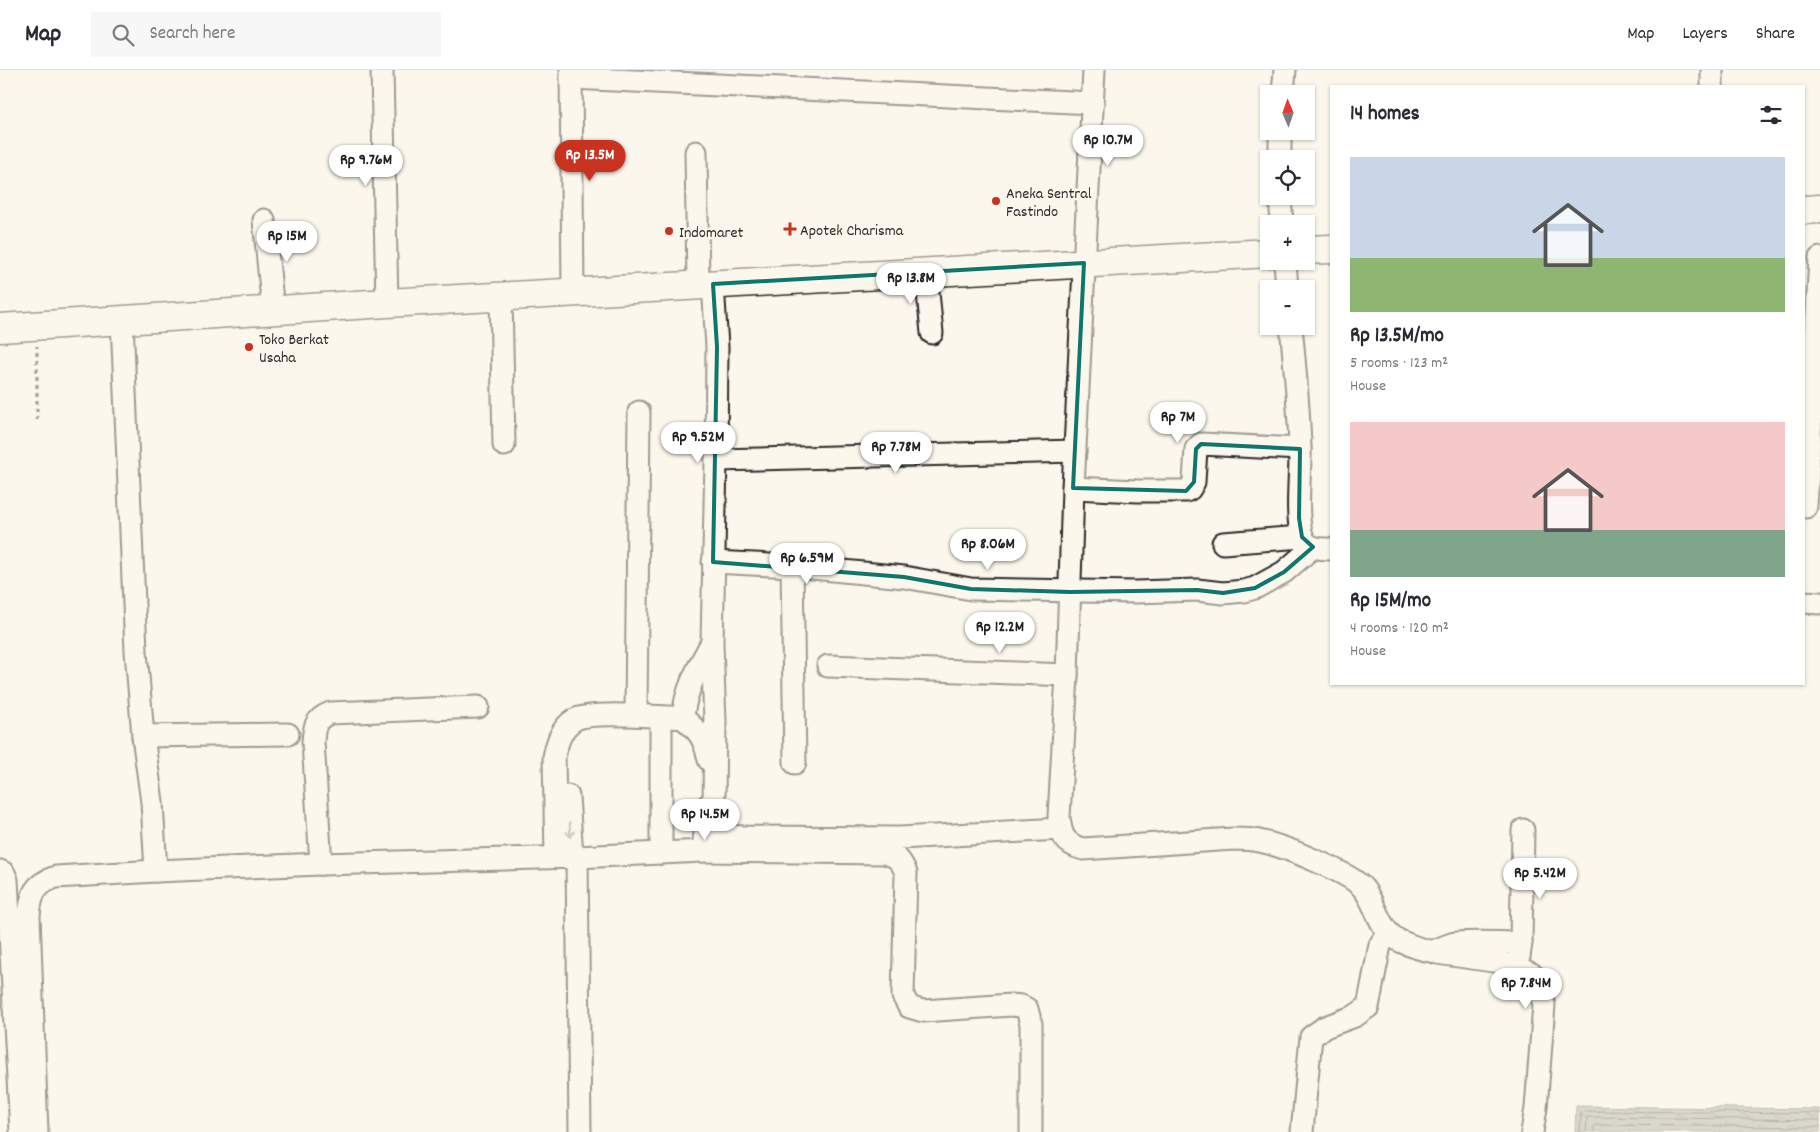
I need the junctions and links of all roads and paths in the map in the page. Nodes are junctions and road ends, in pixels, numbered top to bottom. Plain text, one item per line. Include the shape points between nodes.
1 (382, 70) edge
2 (1285, 70) edge
3 (1712, 70) edge
4 (1092, 72) edge
5 (571, 74) edge
6 (1284, 85) edge
7 (1712, 85) edge
8 (1093, 103) junction
9 (696, 152) dead end
10 (1820, 209) edge
11 (1805, 210) edge
12 (264, 220) dead end
13 (1330, 248) edge
14 (1315, 249) edge
15 (1260, 253) edge
16 (1820, 258) edge
17 (1084, 263) junction
18 (926, 272) junction
19 (705, 285) junction
20 (573, 293) junction
21 (501, 297) junction
22 (386, 303) junction
23 (273, 311) junction
24 (122, 320) junction
25 (37, 326) junction
26 (0, 328) edge
27 (932, 333) dead end
28 (1292, 335) edge
29 (639, 412) dead end
30 (37, 420) dead end
31 (504, 445) dead end
32 (1300, 448) junction
33 (1075, 452) junction
34 (716, 460) junction
35 (1073, 488) junction
36 (1810, 506) edge
37 (1223, 543) dead end
38 (1315, 544) edge
39 (713, 562) junction
40 (792, 566) junction
41 (1070, 592) junction
42 (1805, 602) edge
43 (1820, 603) edge
44 (712, 644) junction
45 (828, 666) dead end
46 (1068, 675) junction
47 (478, 706) dead end
48 (636, 715) junction
49 (661, 717) junction
50 (683, 718) junction
51 (288, 734) dead end
52 (143, 736) junction
53 (795, 763) dead end
54 (1060, 829) junction
55 (1523, 830) dead end
56 (703, 852) junction
57 (661, 854) junction
58 (568, 857) junction
59 (320, 864) junction
60 (0, 870) edge
61 (156, 871) junction
62 (1388, 933) junction
63 (1521, 943) junction
64 (1432, 951) junction
65 (1518, 968) junction
66 (21, 1132) edge
67 (37, 1132) edge
68 (580, 1132) edge
69 (1032, 1132) edge
70 (1302, 1132) edge
71 (1532, 1132) edge

1 - 22 street
2 - 6 street
3 - 7 street
4 - 8 street
5 - 8 street
5 - 20 street
8 - 17 street
9 - 19 street
10 - 11 highway
12 - 23 street
13 - 14 highway
15 - 17 highway
16 - 36 street
17 - 18 highway
17 - 33 street
18 - 19 highway
18 - 27 street
19 - 20 highway
19 - 34 street via 717,347
20 - 21 highway
21 - 22 highway
21 - 31 street
22 - 23 highway
23 - 24 highway
24 - 25 highway
24 - 52 street via 136,651
25 - 26 highway
25 - 30 path
28 - 32 street
29 - 48 street
32 - 35 street via 1201,444 1196,449 1194,482 1186,491
32 - 38 street via 1299,518
33 - 34 street
33 - 35 street
34 - 39 street
35 - 41 street
37 - 38 street
38 - 41 street via 1284,572 1244,591
39 - 40 street
39 - 44 street
40 - 41 street via 904,577 971,589
40 - 53 street
41 - 46 street
42 - 43 street
44 - 50 street via 688,688
44 - 54 street via 714,804 715,821 720,832 743,837 900,838
45 - 46 street
46 - 54 street via 1058,817
47 - 59 street via 321,717 316,723 313,742
48 - 49 street
48 - 58 street via 587,716 574,720 565,728 557,744 554,764
49 - 50 street
49 - 57 street
50 - 56 street via 698,730 710,762
51 - 52 street
52 - 61 street via 152,802
54 - 62 street via 1072,846 1083,849 1233,839 1257,840 1278,846 1362,887
55 - 63 street
56 - 57 street
56 - 69 street via 884,853 896,856 906,873 905,1002 909,1007 923,1011 1011,1005 1028,1009 1031,1024
57 - 58 street
58 - 59 street
58 - 68 street
59 - 61 street
60 - 66 street via 7,880
61 - 67 street via 56,877 43,881 35,889 29,916
62 - 64 street via 1400,941
62 - 70 street via 1380,945 1368,1007 1311,1037
63 - 64 street via 1454,943
63 - 65 street
64 - 65 street
65 - 71 street via 1532,974 1539,984 1544,1005

